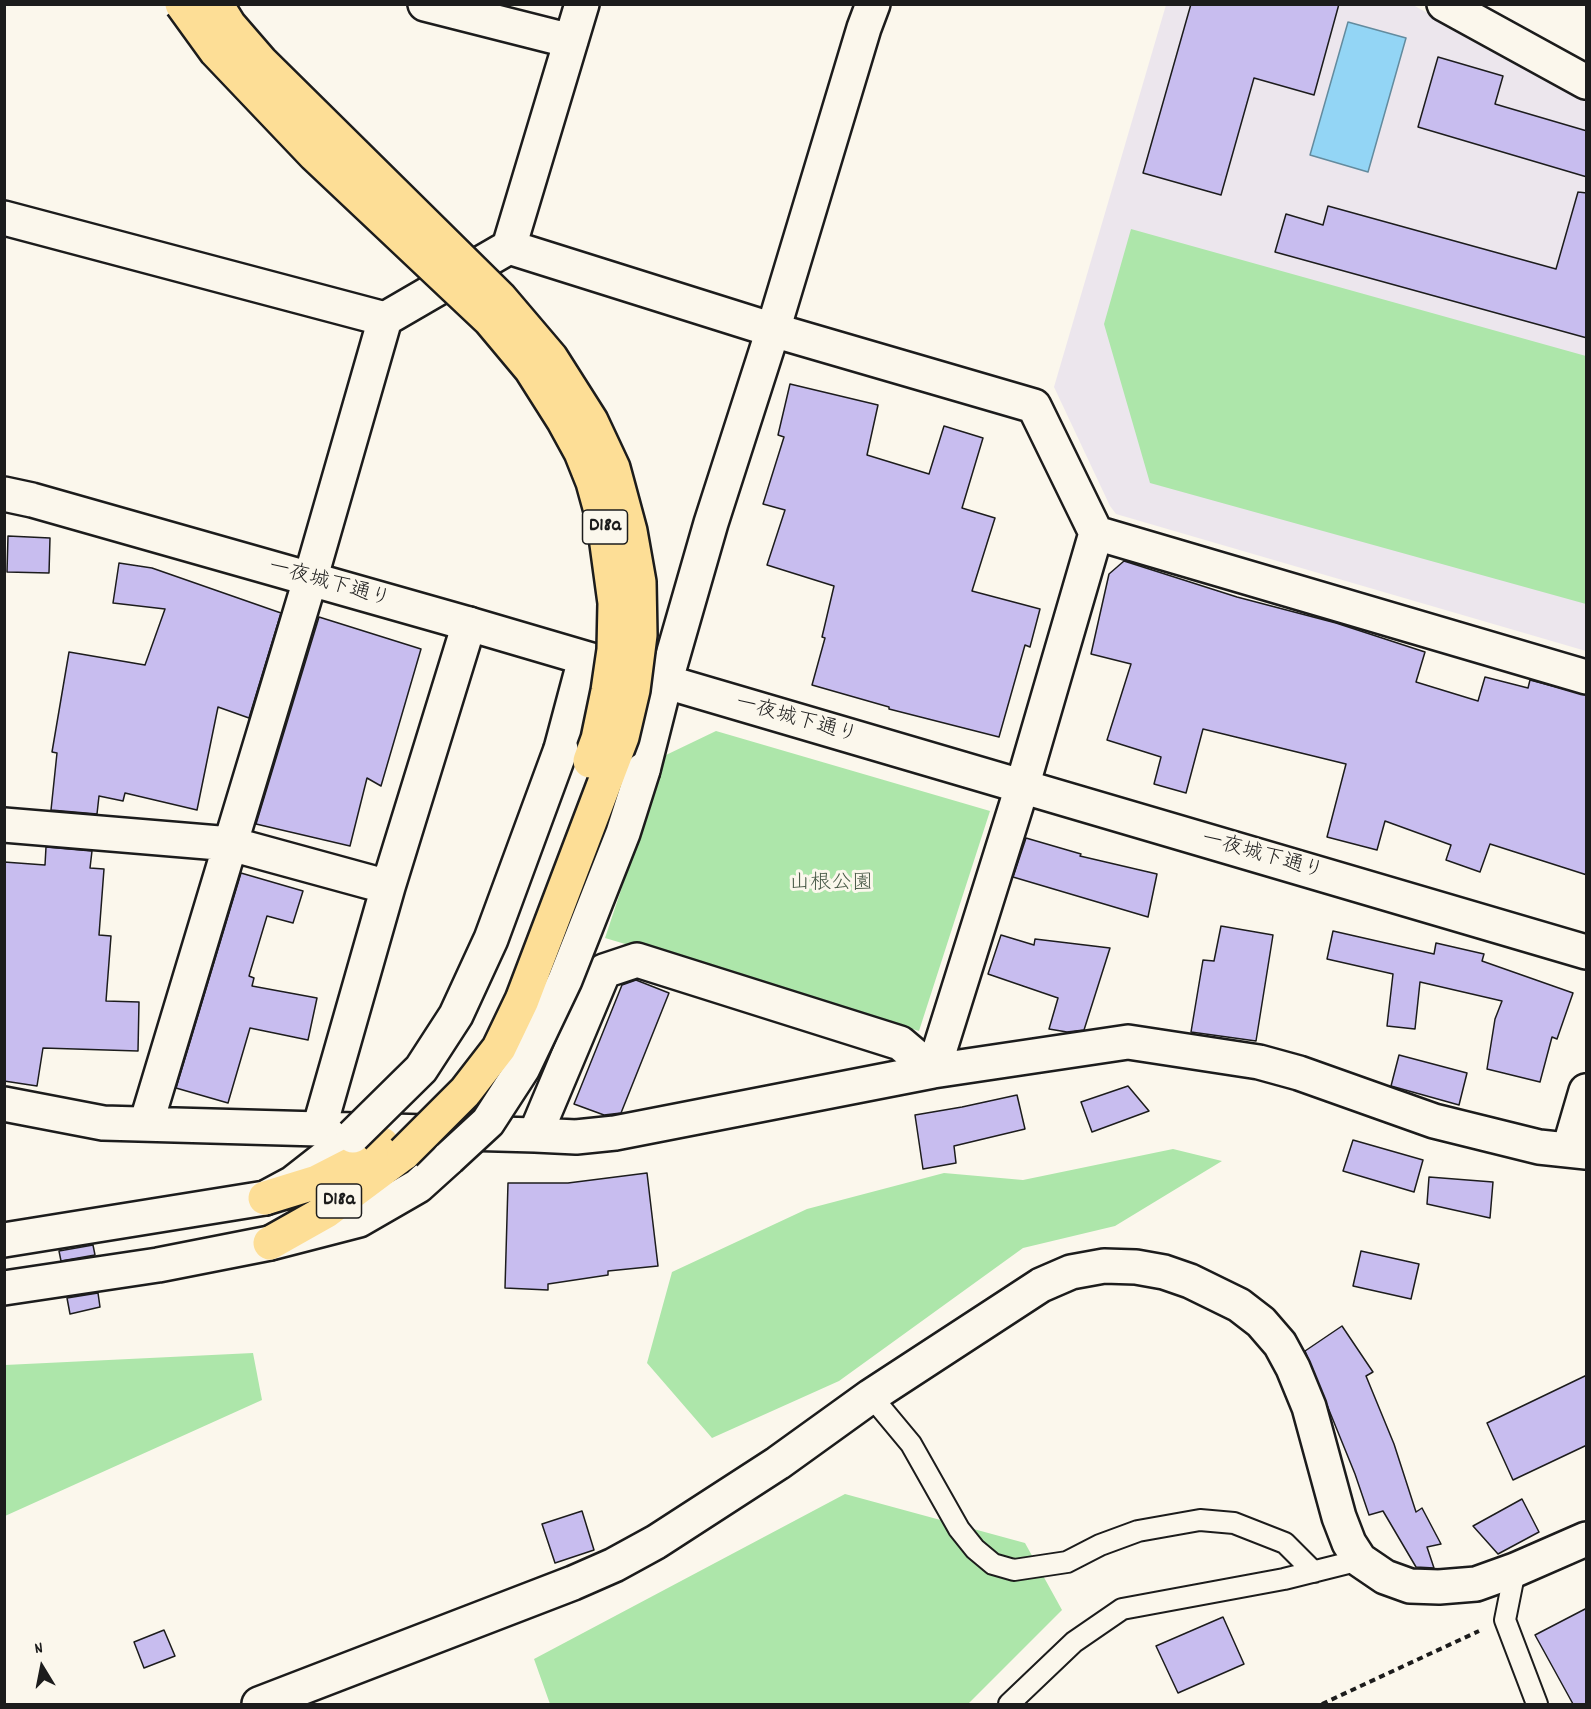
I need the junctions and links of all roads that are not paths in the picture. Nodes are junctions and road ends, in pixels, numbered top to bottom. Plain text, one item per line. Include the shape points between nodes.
1 (182, 4) edge
2 (216, 4) edge
3 (425, 4) edge
4 (582, 4) edge
5 (873, 4) edge
6 (1444, 4) edge
7 (571, 42) junction
8 (1587, 82) edge
9 (4, 218) edge
10 (509, 247) junction
11 (386, 319) junction
12 (773, 330) junction
13 (4, 494) edge
14 (1096, 533) junction
15 (310, 580) junction
16 (469, 624) junction
17 (585, 659) junction
18 (1587, 677) edge
19 (664, 683) junction
20 (1022, 788) junction
21 (4, 825) edge
22 (231, 844) junction
23 (388, 887) junction
24 (1587, 952) edge
25 (933, 1071) junction
26 (1587, 1091) edge
27 (4, 1104) edge
28 (146, 1124) junction
29 (319, 1129) junction
30 (535, 1135) junction
31 (379, 1144) junction
32 (1578, 1151) edge
33 (265, 1198) joint
34 (4, 1240) edge
35 (270, 1243) junction
36 (4, 1288) edge
37 (871, 1396) junction
38 (1587, 1539) edge
39 (1360, 1560) junction
40 (1515, 1570) junction
41 (1314, 1572) junction
42 (260, 1704) edge
43 (1008, 1704) edge
44 (1537, 1704) edge

1 - 31 highway, D18a, bridge via 216,51 315,155 514,347 548,394 581,452 604,522 615,603 614,650 598,739 492,1016 445,1085
2 - 31 highway, bridge via 261,62 500,298 551,358 591,421 613,468 639,582 633,690 622,737 522,1000 499,1048 465,1092
3 - 7 street
4 - 7 street
5 - 12 street
6 - 8 street
7 - 10 street
9 - 11 street
10 - 11 street
10 - 12 street
11 - 15 street
12 - 14 street via 1034,406
12 - 19 street
13 - 15 street, 一夜城下通り
14 - 18 street
14 - 20 street
15 - 16 street, 一夜城下通り
15 - 22 street
16 - 17 street, 一夜城下通り
16 - 23 street
17 - 19 street, 一夜城下通り
17 - 31 street, bridge via 561,749 491,939 456,1016 421,1068
19 - 20 street, 一夜城下通り
19 - 35 street, bridge via 623,833 565,980 523,1068 488,1122 418,1186 359,1220
20 - 24 street, 一夜城下通り
20 - 25 street
21 - 22 street
22 - 23 street
22 - 28 street
23 - 29 street
25 - 30 street via 615,1133 576,1137
25 - 30 street via 900,1043 637,960 604,971
25 - 32 street via 1128,1042 1259,1062 1434,1121 1539,1147
26 - 32 street
27 - 28 street via 103,1123
28 - 29 street
29 - 30 street
31 - 33 highway, D18a via 358,1161 317,1182
31 - 35 highway, D18a via 325,1212
33 - 34 street, D18a
35 - 36 street, D18a via 158,1265
37 - 39 street via 1041,1285 1071,1272 1104,1266 1164,1272 1239,1305 1280,1344 1309,1407 1339,1517
37 - 41 lane via 911,1444 959,1529 993,1564 1014,1570 1067,1562 1138,1531 1200,1520 1234,1523 1285,1543
37 - 42 street via 778,1463 614,1565
38 - 40 street
39 - 40 street via 1410,1586 1476,1584
39 - 41 lane
40 - 44 lane via 1505,1620
41 - 43 lane via 1122,1609 1074,1642

